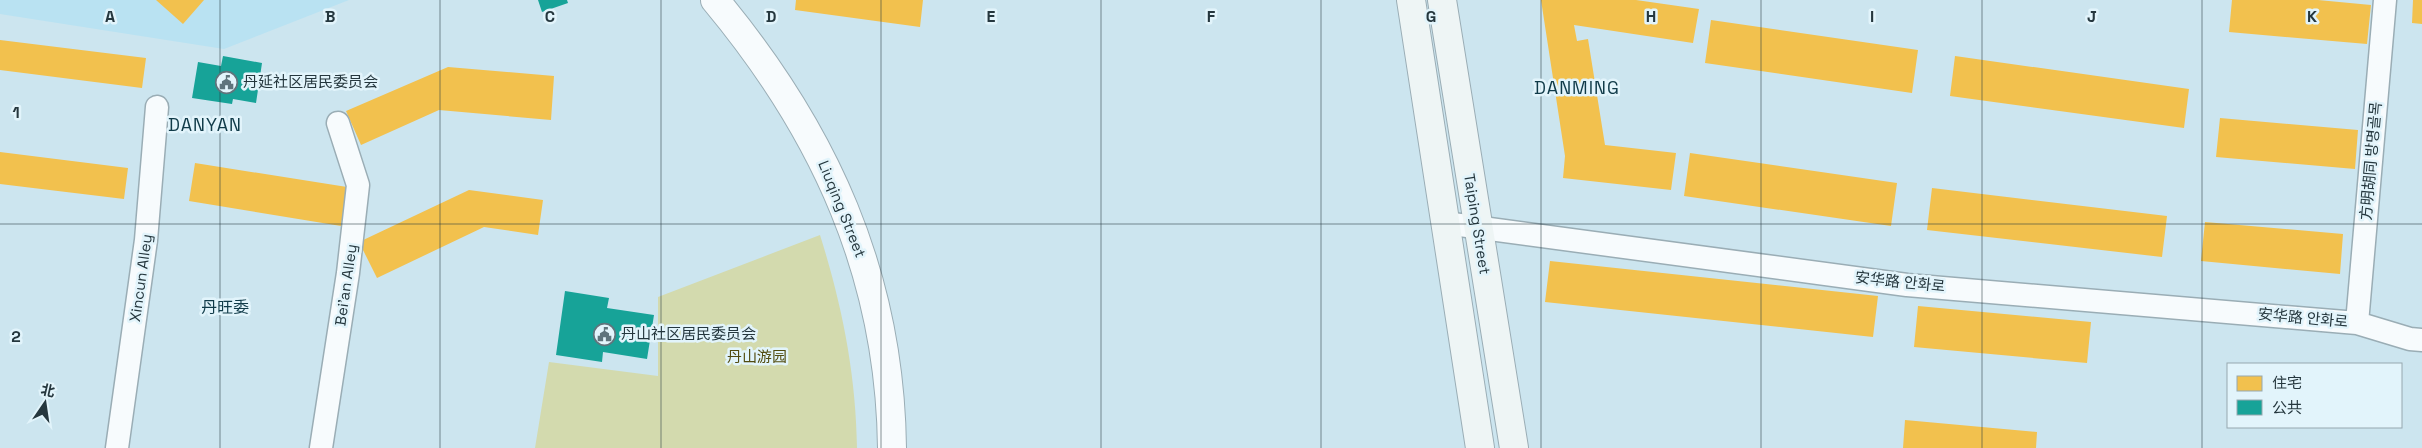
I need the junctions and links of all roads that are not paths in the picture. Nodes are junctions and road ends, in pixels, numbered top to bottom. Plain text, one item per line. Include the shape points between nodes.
1 (716, 0) edge
2 (1411, 0) edge
3 (1442, 0) edge
4 (2385, 0) edge
5 (157, 107) dead end
6 (338, 123) dead end
7 (1445, 223) junction
8 (1477, 226) junction
9 (2357, 323) junction
10 (2422, 340) edge
11 (117, 448) edge
12 (321, 448) edge
13 (892, 448) edge
14 (1480, 448) edge
15 (1514, 448) edge

1 - 13 street, Liuqing Street via 780,87 811,136 843,205 872,284 889,380
2 - 7 main road, Taiping Street
3 - 8 main road, Taiping Street
4 - 9 street, 方明胡同 방명골목
5 - 11 street, Xincun Alley via 146,240
6 - 12 street, Bei'an Alley via 358,185
7 - 8 street, 安华路 안화로
7 - 14 main road, Taiping Street
8 - 9 street, 安华路 안화로 via 1907,284
8 - 15 main road, Taiping Street
9 - 10 street, 安华路 안화로

